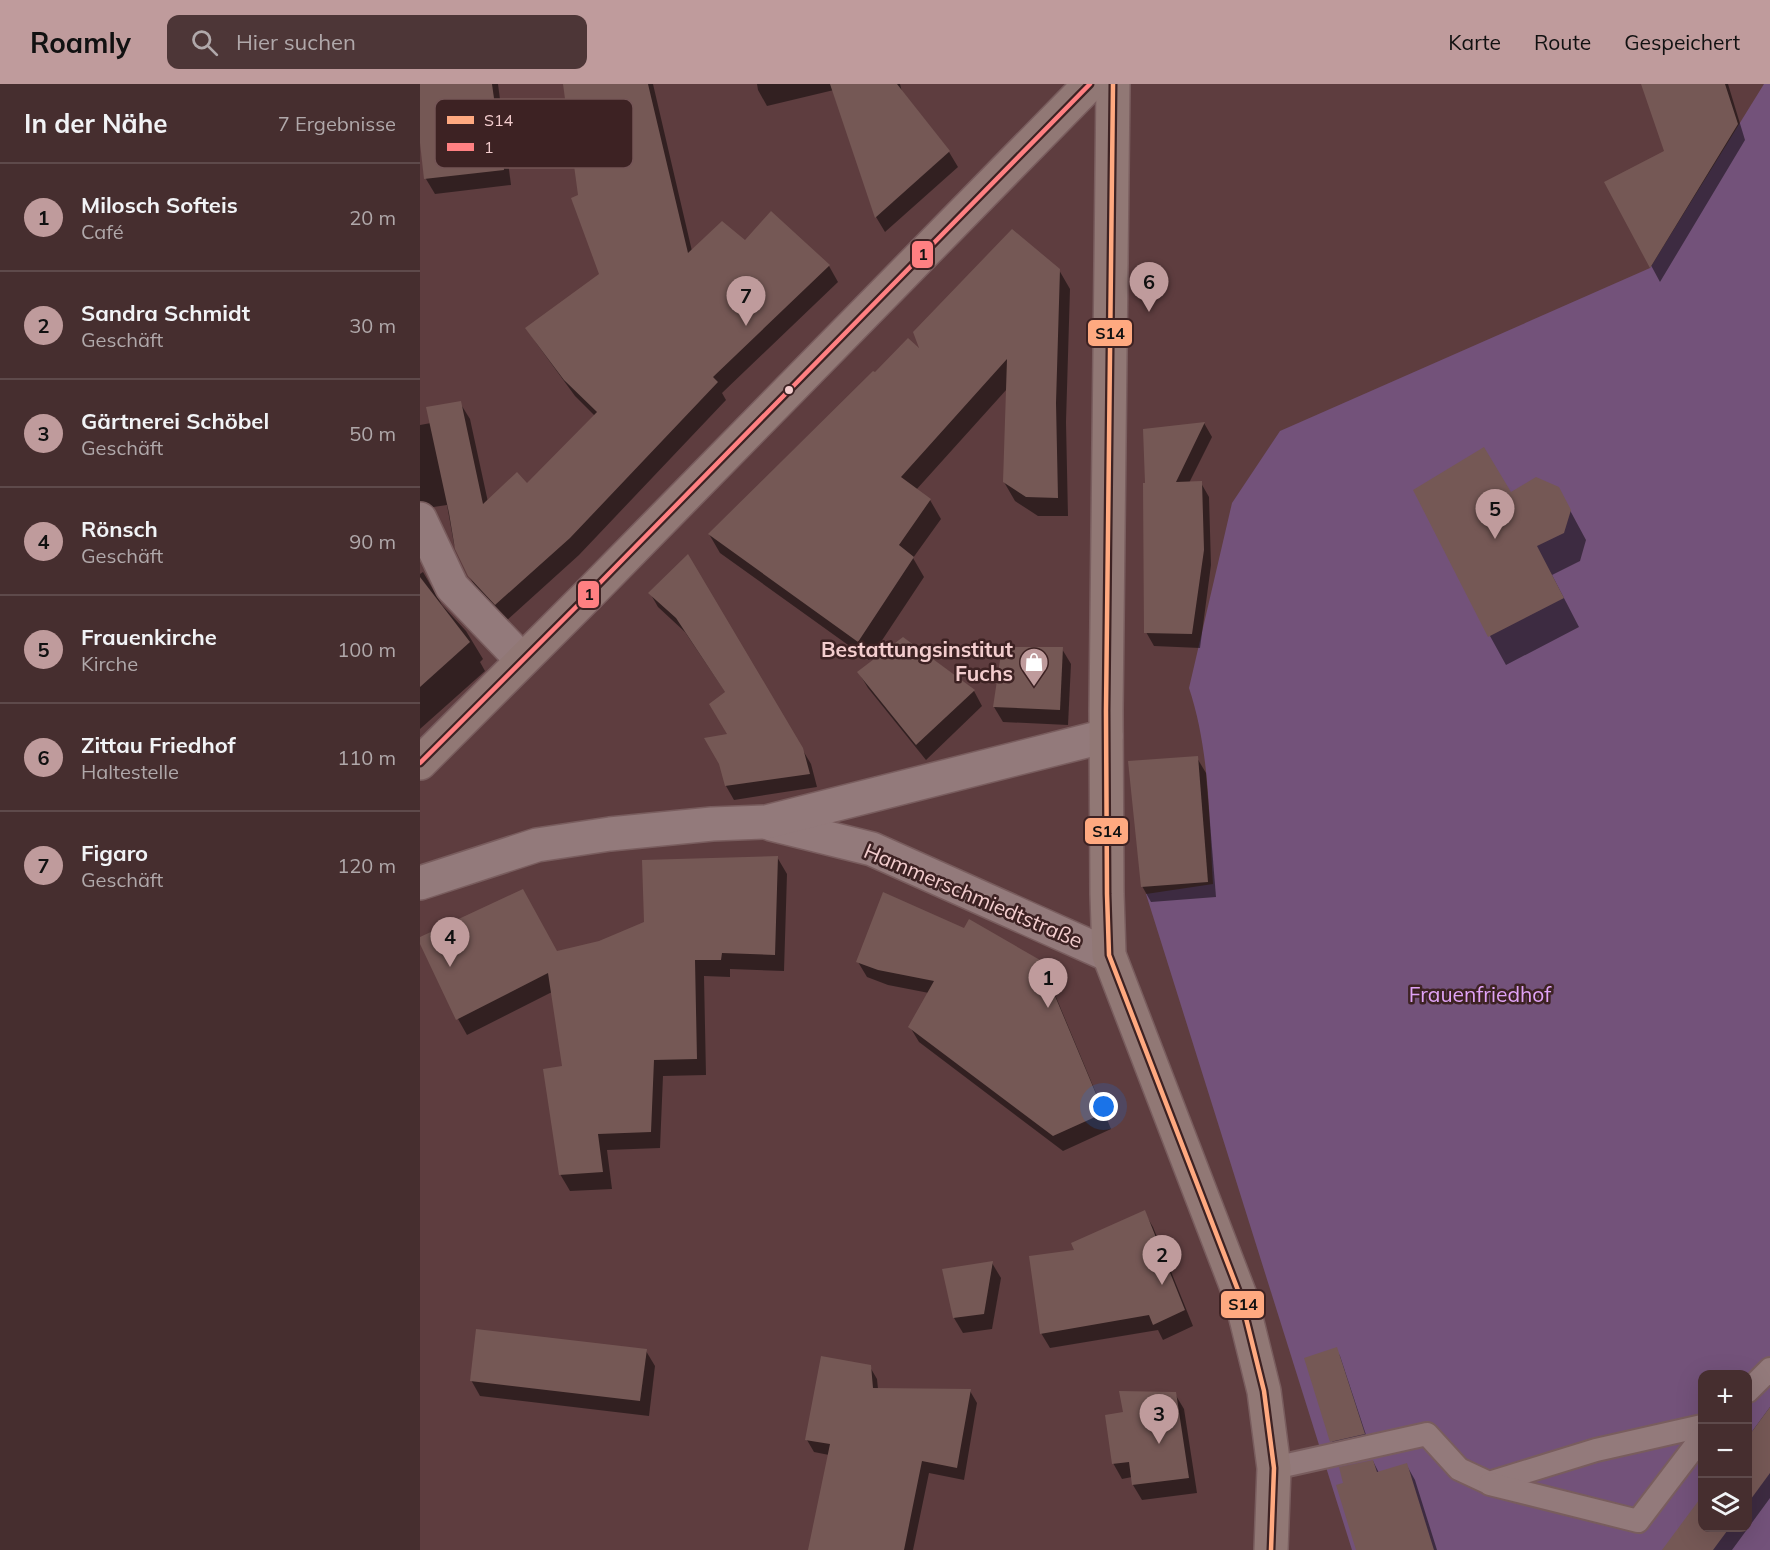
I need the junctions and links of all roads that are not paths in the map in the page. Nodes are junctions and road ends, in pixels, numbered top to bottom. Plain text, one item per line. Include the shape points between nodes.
1 (1090, 84) edge
2 (1113, 84) edge
3 (420, 519) edge
4 (522, 660) junction
5 (1106, 736) junction
6 (420, 763) edge
7 (766, 822) junction
8 (420, 883) edge
9 (1109, 955) junction
10 (1770, 1369) edge
11 (1752, 1387) edge
12 (1698, 1427) edge
13 (1698, 1442) edge
14 (1274, 1468) junction
15 (1489, 1484) junction
16 (1271, 1550) edge

1 - 4 main road
2 - 5 main road, Hammerschmiedtstraße
3 - 4 street via 452,587
4 - 6 main road
5 - 7 street, Hammerschmiedtstraße
5 - 9 main road, Hammerschmiedtstraße
7 - 8 street, Hammerschmiedtstraße via 621,833 537,845
7 - 9 street, Hammerschmiedtstraße via 872,849
9 - 14 main road, Hammerschmiedtstraße via 1241,1298 1264,1391
10 - 11 lane
12 - 15 lane via 1596,1450
13 - 15 lane via 1638,1521
14 - 15 lane via 1427,1434 1459,1468
14 - 16 main road, Hammerschmiedtstraße

